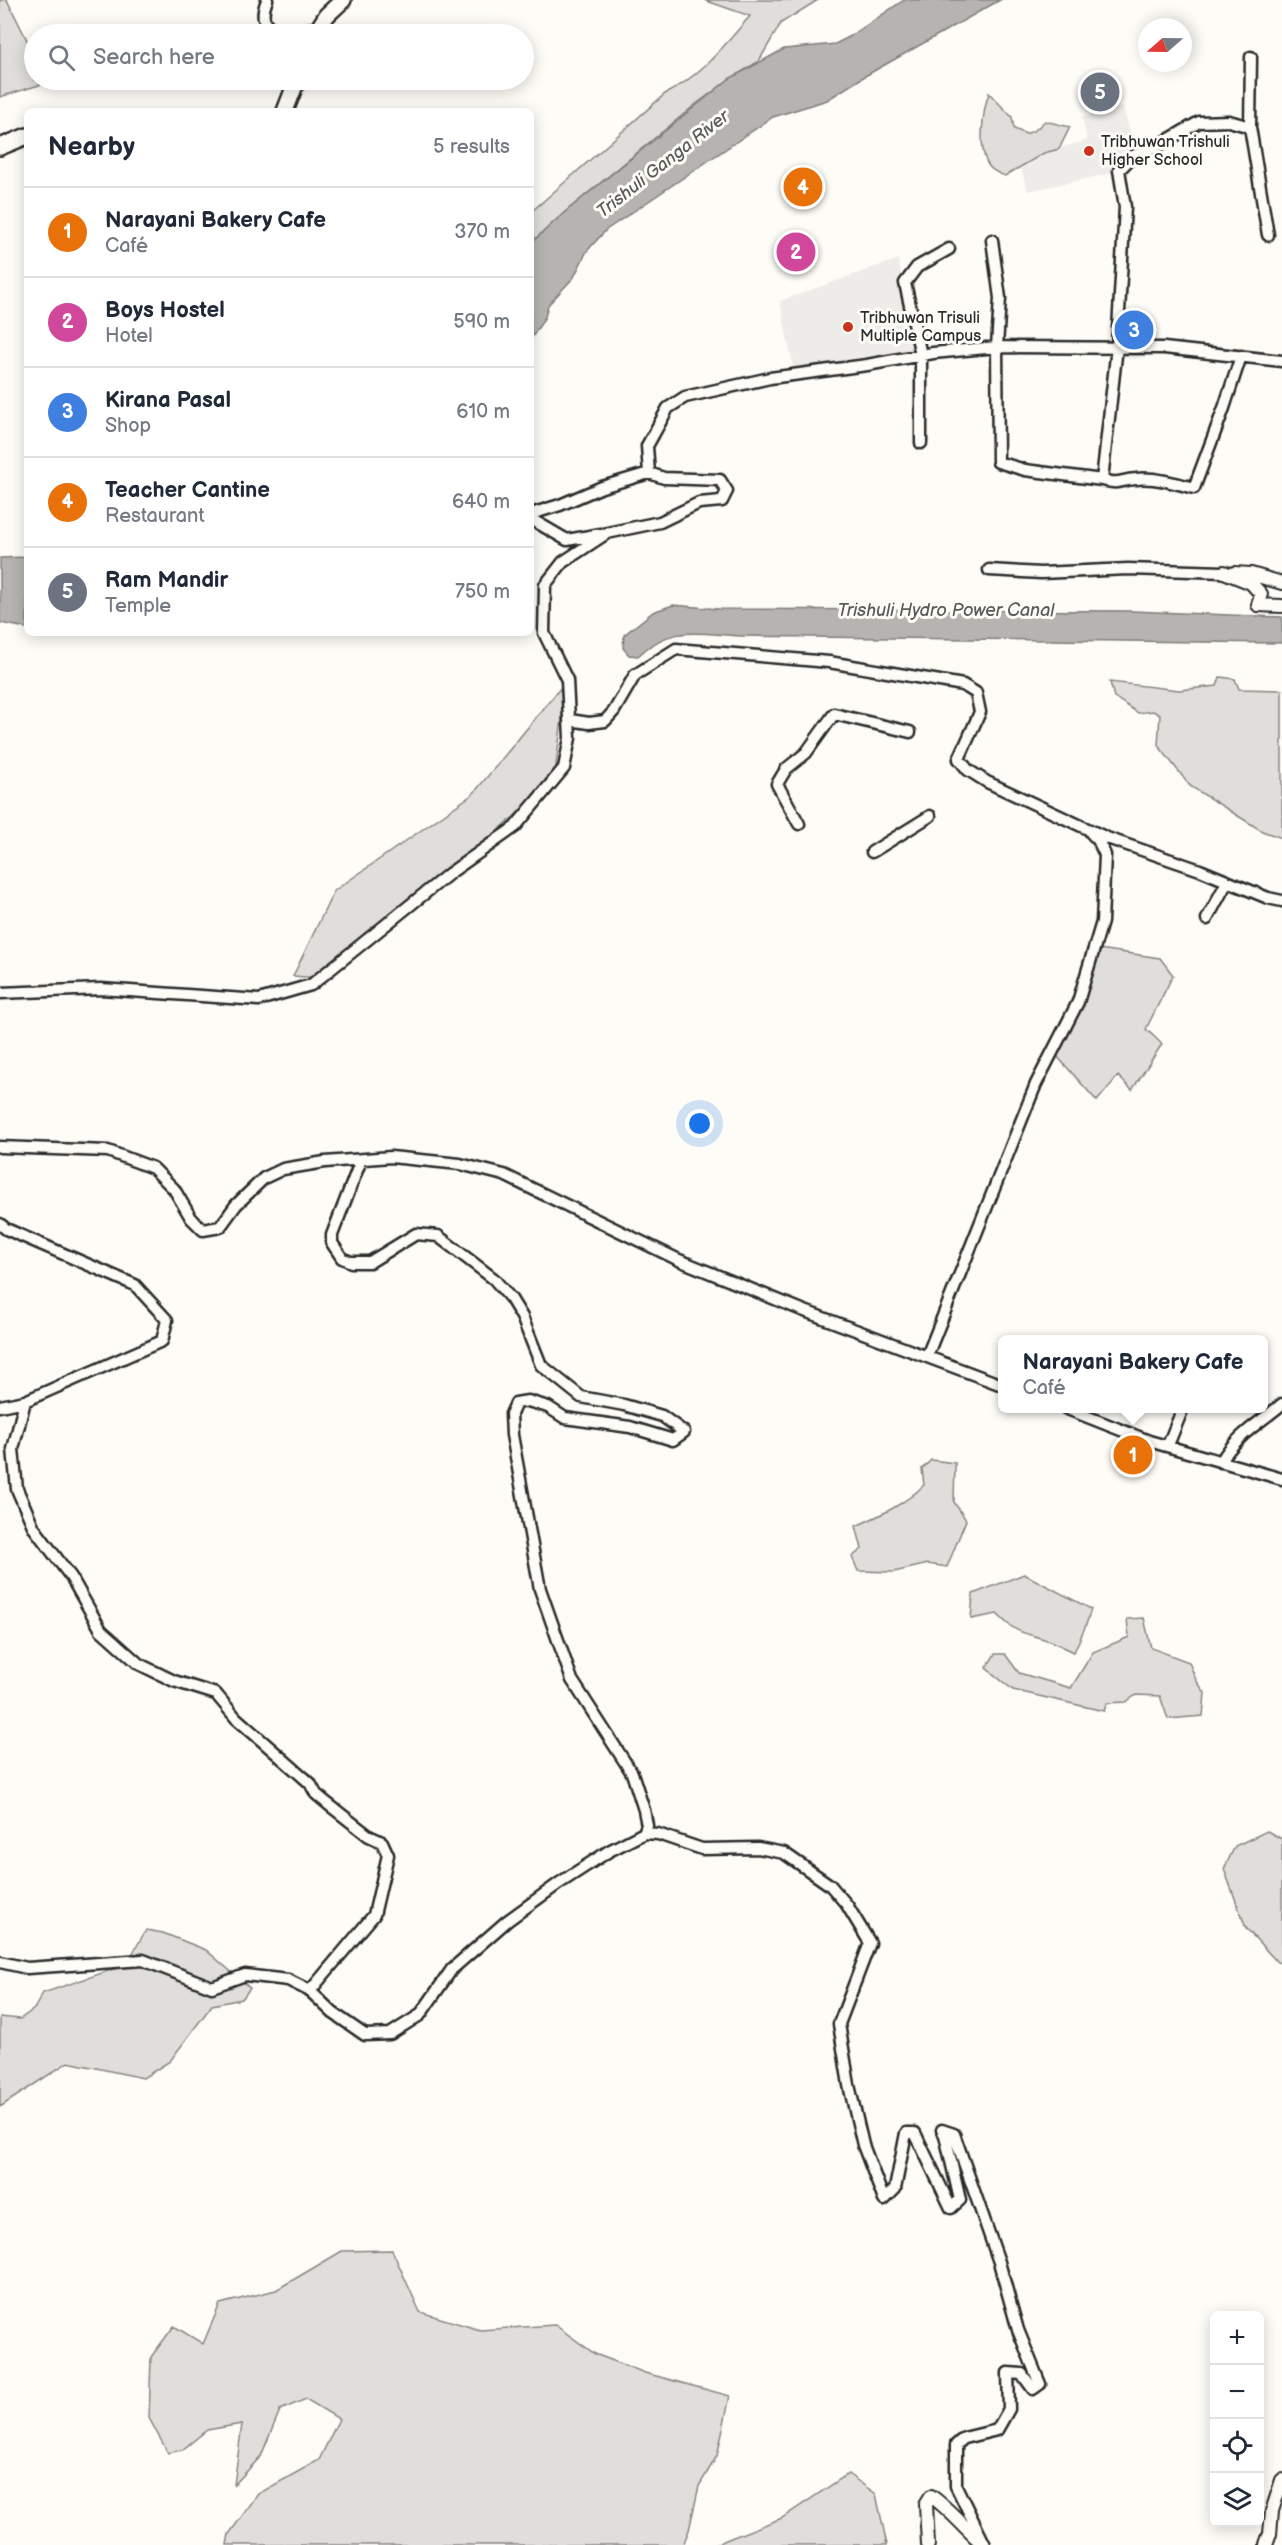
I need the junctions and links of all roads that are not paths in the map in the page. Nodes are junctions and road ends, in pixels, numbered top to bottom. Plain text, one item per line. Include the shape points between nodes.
1 (267, 0) edge
2 (342, 0) edge
3 (267, 24) edge
4 (322, 24) edge
5 (1251, 57) dead end
6 (293, 90) edge
7 (286, 108) edge
8 (1250, 127) junction
9 (24, 137) edge
10 (0, 147) edge
11 (1268, 235) dead end
12 (992, 240) dead end
13 (949, 249) dead end
14 (997, 347) junction
15 (1117, 347) junction
16 (921, 355) junction
17 (1240, 356) junction
18 (1282, 361) edge
19 (921, 443) dead end
20 (649, 473) junction
21 (1102, 480) junction
22 (534, 513) edge
23 (534, 521) edge
24 (607, 533) junction
25 (989, 570) dead end
26 (1224, 572) junction
27 (1282, 583) edge
28 (1282, 606) edge
29 (570, 720) junction
30 (910, 732) dead end
31 (930, 816) dead end
32 (799, 824) dead end
33 (1087, 828) junction
34 (872, 852) dead end
35 (1227, 882) junction
36 (1282, 901) edge
37 (1208, 919) dead end
38 (0, 993) edge
39 (0, 1147) edge
40 (361, 1160) junction
41 (2, 1230) edge
42 (927, 1356) junction
43 (998, 1383) edge
44 (25, 1401) junction
45 (1282, 1404) edge
46 (0, 1407) edge
47 (1079, 1413) edge
48 (1181, 1413) edge
49 (1167, 1445) junction
50 (1221, 1462) junction
51 (1282, 1479) edge
52 (644, 1833) junction
53 (0, 1962) edge
54 (310, 1991) junction
55 (1282, 2480) edge
56 (928, 2545) edge
57 (985, 2545) edge
58 (1266, 2545) edge

1 - 3 street via 263,11
2 - 4 main road
5 - 8 street
6 - 7 main road
8 - 11 street
8 - 15 street via 1229,121 1199,122 1133,156 1119,170 1125,207
9 - 10 main road
12 - 14 street via 1000,298
13 - 16 street via 917,267 905,284
14 - 15 street
14 - 16 street
14 - 21 street via 998,462 1025,470
15 - 17 street
15 - 21 street
16 - 19 street
16 - 20 street via 770,378 685,397 668,408 647,446
17 - 18 street
17 - 21 street via 1194,488 1135,479 1116,484
20 - 22 street
20 - 24 street via 664,478 720,480 727,491 722,501 699,503 660,522
23 - 24 street via 567,540
24 - 29 street via 563,562 544,585 544,633 567,680
25 - 26 street
26 - 27 street via 1251,574
26 - 28 street via 1251,584 1261,594 1258,605
29 - 33 street via 604,721 635,675 676,649 829,662 963,685 976,693 980,711 958,759 987,782
29 - 38 street via 564,768 515,827 450,873 311,985 258,1000 101,989
30 - 32 street via 834,714 777,784
31 - 34 street
33 - 35 street
33 - 42 street via 1105,855 1102,922 1078,1002 1036,1084
35 - 36 street
35 - 37 street
39 - 40 street via 108,1151 153,1168 174,1189 203,1230 220,1227 264,1178 283,1169
40 - 42 street via 426,1159 504,1175 679,1260
40 - 52 street via 332,1235 342,1258 370,1262 416,1234 438,1236 494,1279 522,1317 541,1365 581,1397 662,1416 684,1432 673,1440 630,1427 564,1418 548,1407 528,1401 516,1403 511,1414 540,1589 572,1680 632,1773 644,1809
41 - 44 street via 135,1284 166,1320 162,1341
42 - 43 street
44 - 46 street
44 - 54 street via 13,1449 17,1489 34,1528 71,1577 101,1630 139,1664 174,1681 216,1694 322,1799 382,1842 388,1855 375,1915
45 - 50 street via 1240,1436
47 - 49 street
48 - 49 street
49 - 50 street
50 - 51 street
52 - 54 street via 583,1867 507,1921 452,1969 420,2014 390,2034 365,2035
52 - 57 street via 702,1849 758,1848 784,1852 830,1885 870,1943 839,2024 849,2085 876,2184 884,2200 895,2188 906,2133 915,2133 951,2208 960,2200 942,2130 954,2134 999,2262 1018,2330 1040,2384 1032,2389 1022,2374 1008,2373 1009,2409 997,2430 964,2438 956,2445 956,2486
53 - 54 street via 27,1968 143,1960 212,1987 245,1975 288,1980
55 - 58 street
56 - 57 street via 926,2504 931,2496

